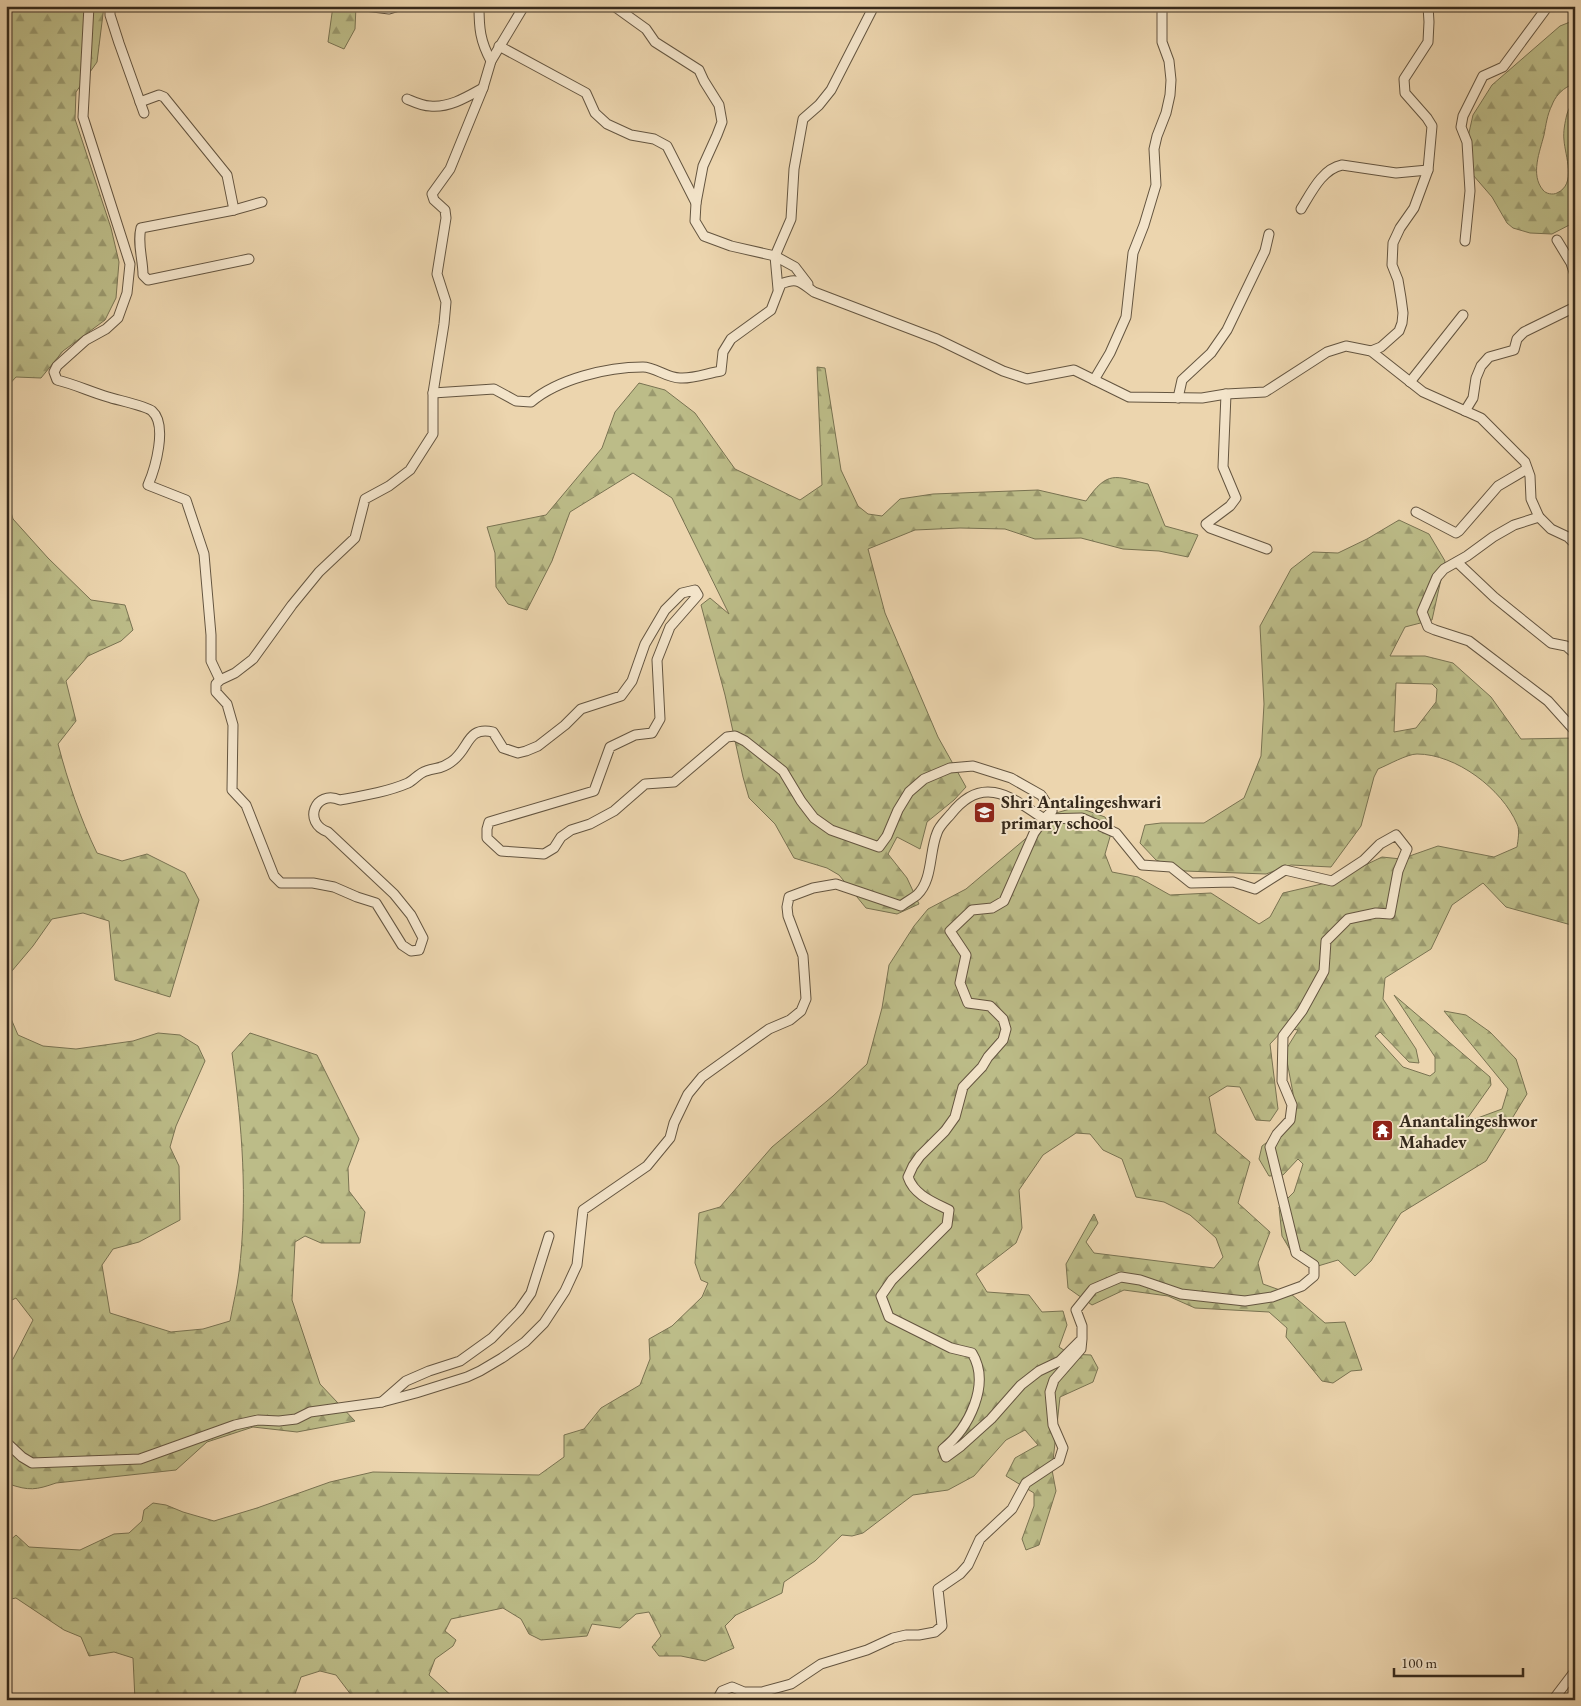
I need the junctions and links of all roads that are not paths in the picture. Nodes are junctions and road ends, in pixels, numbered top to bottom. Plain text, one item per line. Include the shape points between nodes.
1 (89, 6) edge
2 (110, 6) edge
3 (365, 6) edge
4 (399, 6) edge
5 (479, 6) edge
6 (524, 6) edge
7 (614, 6) edge
8 (874, 6) edge
9 (1162, 6) edge
10 (1428, 6) edge
11 (1548, 6) edge
12 (499, 46) junction
13 (491, 61) junction
14 (483, 88) junction
15 (407, 99) dead end
16 (140, 102) junction
17 (144, 113) dead end
18 (1428, 170) junction
19 (262, 202) dead end
20 (696, 203) junction
21 (1301, 209) dead end
22 (234, 210) junction
23 (1269, 234) dead end
24 (1557, 240) dead end
25 (1465, 241) dead end
26 (775, 256) junction
27 (249, 259) dead end
28 (1575, 276) edge
29 (778, 289) junction
30 (814, 292) junction
31 (1575, 308) edge
32 (1463, 314) dead end
33 (1371, 351) junction
34 (1094, 380) junction
35 (1410, 382) junction
36 (433, 393) junction
37 (1226, 394) junction
38 (1178, 398) junction
39 (1465, 411) junction
40 (1527, 468) junction
41 (1416, 512) dead end
42 (1539, 517) junction
43 (1575, 544) edge
44 (1267, 549) dead end
45 (1457, 562) junction
46 (1575, 654) edge
47 (220, 680) junction
48 (1575, 731) edge
49 (1044, 819) junction
50 (549, 1236) dead end
51 (1082, 1338) junction
52 (382, 1402) junction
53 (6, 1442) edge
54 (1575, 1671) edge
55 (717, 1700) edge
56 (1552, 1700) edge

1 - 47 street via 84,117 130,264 127,293 118,318 86,340 54,372 56,380 150,410 158,421 159,444 148,485 186,500 204,554 211,661
2 - 16 street via 110,15
3 - 4 street via 389,9
5 - 13 street via 479,31
6 - 12 street
7 - 20 street via 646,29 655,42 699,70 719,105 722,122 703,166
8 - 26 street via 831,90 803,119 794,169 791,219
9 - 34 street via 1162,42 1171,80 1166,113 1154,149 1156,185 1133,253 1126,317
10 - 18 street via 1428,42 1404,79 1405,93 1432,126
11 - 25 street via 1503,67 1483,76 1460,127 1467,142 1470,191
12 - 13 street
12 - 20 street via 586,93 595,113 607,124 667,146
13 - 14 street
14 - 15 street via 444,105 429,106
14 - 36 street via 450,169 432,194 446,210 437,274 446,302
16 - 17 street
16 - 22 street via 158,95 164,97 227,175
18 - 21 street via 1396,173 1335,166 1312,191
18 - 33 street via 1414,208 1393,243 1392,265 1398,280 1402,323 1399,331
19 - 22 street
20 - 26 street via 696,221 704,236
22 - 27 street via 141,228 143,275 148,280
23 - 38 street via 1265,251 1227,330 1211,353 1182,380
24 - 28 street
26 - 29 street
26 - 30 street via 795,267
29 - 30 street via 781,284 797,280
29 - 36 street via 771,310 730,339 723,352 722,371 679,378 644,367 606,371 575,378 543,392 530,402 516,401 494,389
30 - 34 street via 936,339 1027,379 1074,370
31 - 39 street via 1524,332 1514,350 1489,357 1476,378 1473,398
32 - 35 street
33 - 35 street
33 - 37 street via 1346,346 1327,352 1265,392
34 - 38 street via 1129,397
35 - 39 street via 1423,392
36 - 47 street via 433,434 410,470 365,499 355,538 319,572 253,659
37 - 38 street
37 - 44 street via 1223,467 1236,498 1206,524
39 - 40 street via 1481,418 1525,462
40 - 41 street via 1498,486 1456,533
40 - 42 street via 1531,499
42 - 43 street
42 - 45 street via 1514,525
45 - 46 street via 1551,643 1566,646
45 - 48 street via 1437,577 1422,612 1428,627 1469,641 1548,700
47 - 49 street via 216,684 216,692 227,704 233,725 232,790 246,805 274,876 281,883 334,887 376,903 402,946 411,951 420,950 423,938 411,916 394,894 328,832 318,827 314,817 316,806 324,799 340,800 410,783 427,770 443,768 456,759 475,732 483,729 493,732 503,748 518,753 538,746 581,708 621,696 632,681 645,644 665,610 688,591 695,590 698,594 670,627 657,660 660,719 657,727 652,733 635,735 610,747 594,791 489,822 487,838 501,852 544,854 571,830 614,811 645,784 674,782 727,737 735,736 783,771 814,818 831,830 879,847 909,792 924,779 950,768 973,766 1011,778 1042,795 1052,811
49 - 51 street via 1034,833 1004,901 992,908 972,910 950,931 966,955 960,983 968,1003 990,1006 1003,1019 1006,1029 1003,1040 963,1086 955,1117 920,1156 908,1177 912,1187 949,1210 947,1225 892,1280 881,1296 888,1317 951,1348 972,1353 977,1361 979,1390 973,1408 955,1437 943,1449 946,1457 991,1419 1020,1385 1060,1361
49 - 51 street via 1082,818 1116,833 1142,865 1172,867 1191,883 1233,882 1255,890 1285,870 1332,881 1396,835 1407,849 1398,871 1390,914 1376,913 1348,919 1326,941 1324,972 1302,1011 1283,1036 1282,1081 1292,1105 1290,1120 1270,1147 1296,1253 1314,1265 1314,1276 1302,1286 1272,1297 1245,1301 1181,1294 1121,1277 1093,1289 1080,1303 1076,1310 1082,1326
49 - 52 street via 996,792 975,793 957,806 937,832 928,875 918,894 901,906 836,884 789,897 788,916 804,956 806,999 801,1011 769,1029 702,1077 688,1094 670,1138 646,1166 583,1210 577,1265 544,1323 525,1342 480,1371
50 - 52 street via 531,1293 492,1338 460,1361 406,1381
51 - 55 street via 1081,1349 1054,1380 1050,1392 1053,1425 1063,1448 1059,1461 1026,1483 1012,1509 980,1539 968,1565 938,1589 942,1626 935,1632 894,1638 821,1664 791,1684 762,1692 744,1692 732,1686 722,1691
52 - 53 street via 310,1412 296,1419 243,1423 140,1459 32,1462
54 - 56 street

